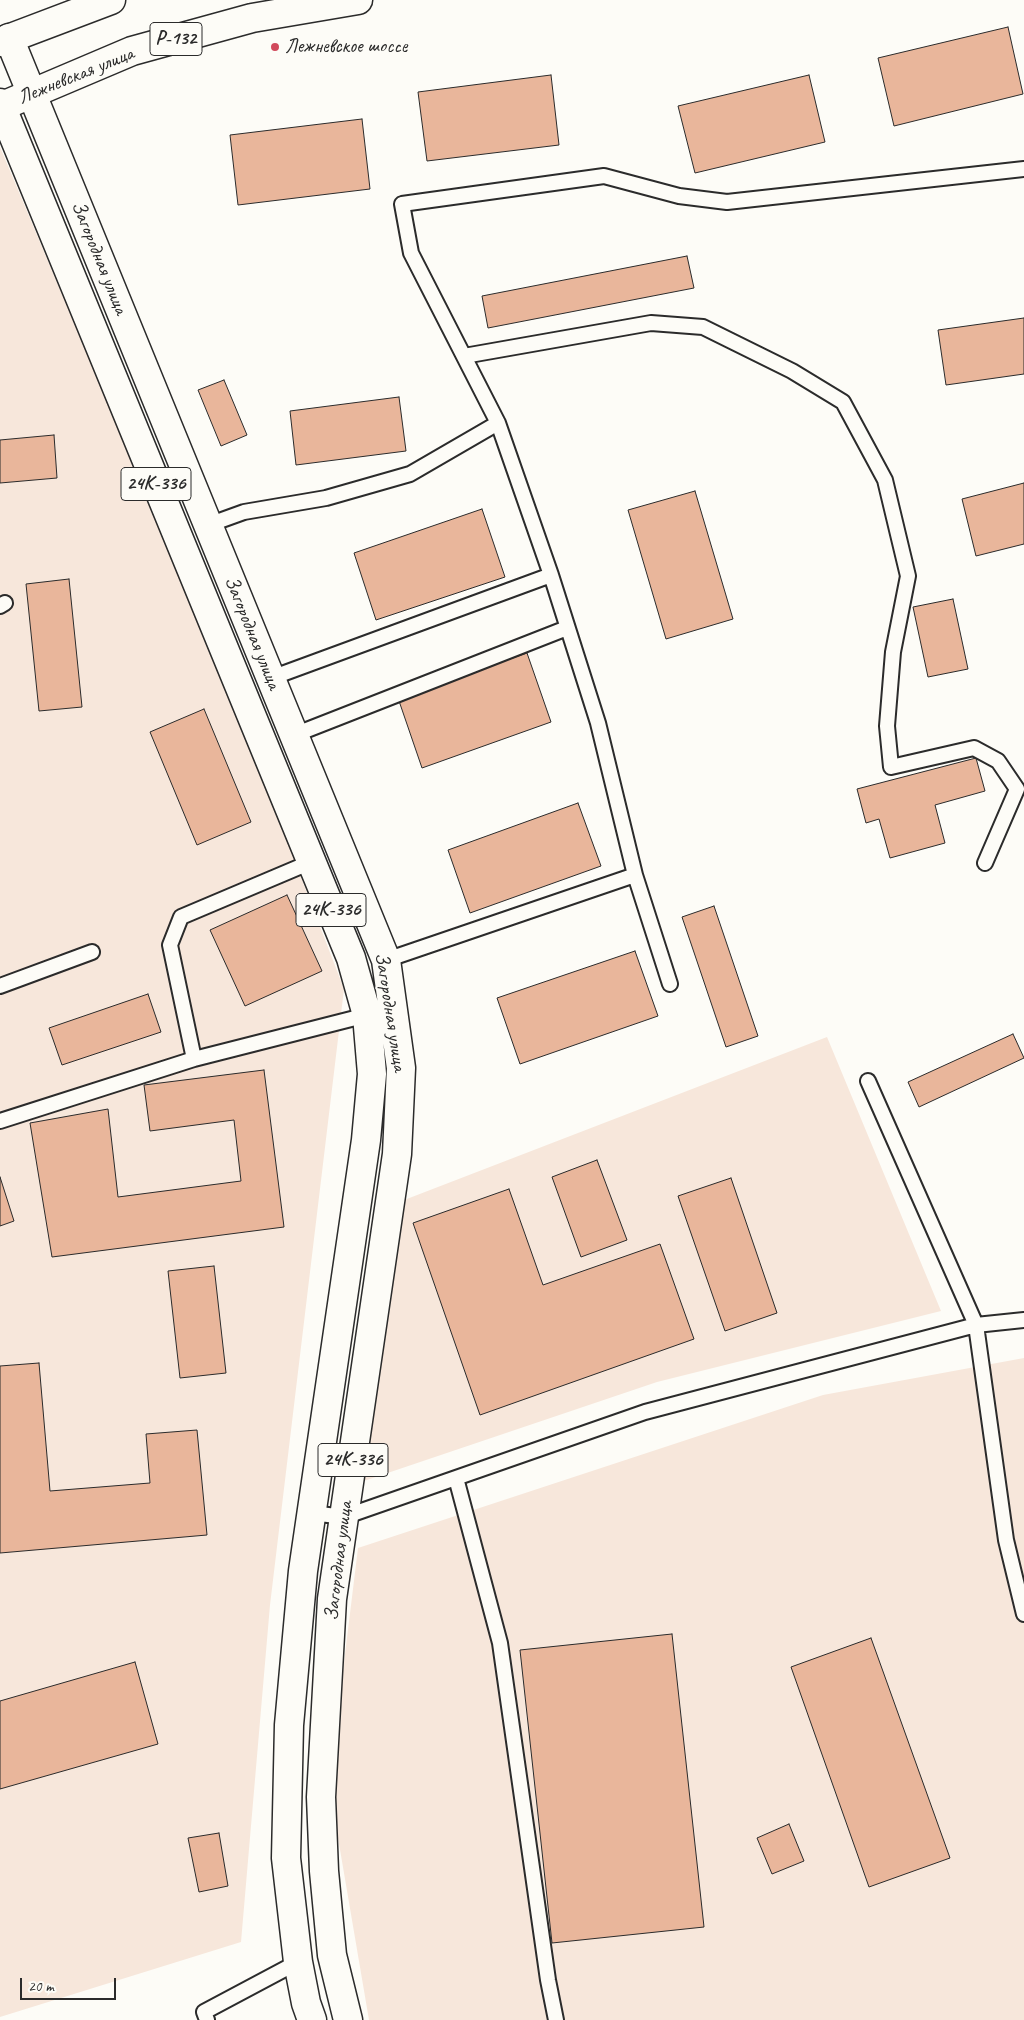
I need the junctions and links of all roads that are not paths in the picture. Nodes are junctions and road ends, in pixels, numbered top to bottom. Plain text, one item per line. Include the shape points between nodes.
1 (111, 0) edge
2 (358, 0) edge
3 (4, 40) edge
4 (32, 94) junction
5 (0, 106) edge
6 (1024, 169) edge
7 (464, 356) junction
8 (498, 423) junction
9 (208, 525) junction
10 (551, 575) junction
11 (567, 628) junction
12 (271, 678) junction
13 (294, 735) junction
14 (1021, 788) edge
15 (311, 862) junction
16 (984, 863) dead end
17 (635, 876) junction
18 (92, 952) dead end
19 (386, 960) junction
20 (670, 984) dead end
21 (0, 986) edge
22 (367, 1015) junction
23 (194, 1060) junction
24 (868, 1081) dead end
25 (0, 1121) edge
26 (1024, 1320) edge
27 (976, 1325) junction
28 (456, 1478) junction
29 (312, 1513) junction
30 (344, 1517) junction
31 (1024, 1614) edge
32 (298, 1962) junction
33 (207, 2020) edge
34 (312, 2020) edge
35 (348, 2020) edge
36 (556, 2020) edge

1 - 3 main road
2 - 4 main road, Лежневская улица / Р-132 via 252,18 132,51
3 - 4 main road, Загородная улица / 24К-336
4 - 5 main road, Лежневская улица / Р-132
4 - 9 main road, Загородная улица / 24К-336
5 - 15 main road, Загородная улица / 24К-336
6 - 7 lane via 727,202 679,196 604,176 402,204 411,253
7 - 8 lane
7 - 14 lane via 651,323 703,327 792,371 843,402 885,480 908,576 892,661 887,726 890,767 974,748 998,760
8 - 9 lane via 410,474 326,498 244,512
8 - 10 lane
9 - 12 main road, Загородная улица / 24К-336
10 - 11 lane
10 - 12 lane
11 - 13 lane
11 - 17 lane via 598,723
12 - 13 main road, Загородная улица / 24К-336
13 - 19 main road, Загородная улица / 24К-336
14 - 16 lane
15 - 22 main road, Загородная улица / 24К-336 via 351,958
15 - 23 lane via 181,917 170,945
17 - 19 lane
17 - 20 lane
18 - 21 lane
19 - 30 main road, Загородная улица / 24К-336 via 401,1068 397,1154
22 - 23 lane
22 - 29 main road, Загородная улица / 24К-336 via 372,1074 366,1140
23 - 25 lane
24 - 27 lane
26 - 27 lane
27 - 28 lane via 644,1412
27 - 31 lane via 1006,1540
28 - 30 lane
28 - 36 lane via 500,1643
29 - 30 lane
29 - 32 main road, Загородная улица / 24К-336 via 303,1571 289,1726 286,1858
30 - 35 main road, Загородная улица / 24К-336 via 332,1599 321,1798 332,1955
32 - 33 lane via 204,2012
32 - 34 main road, Загородная улица / 24К-336

